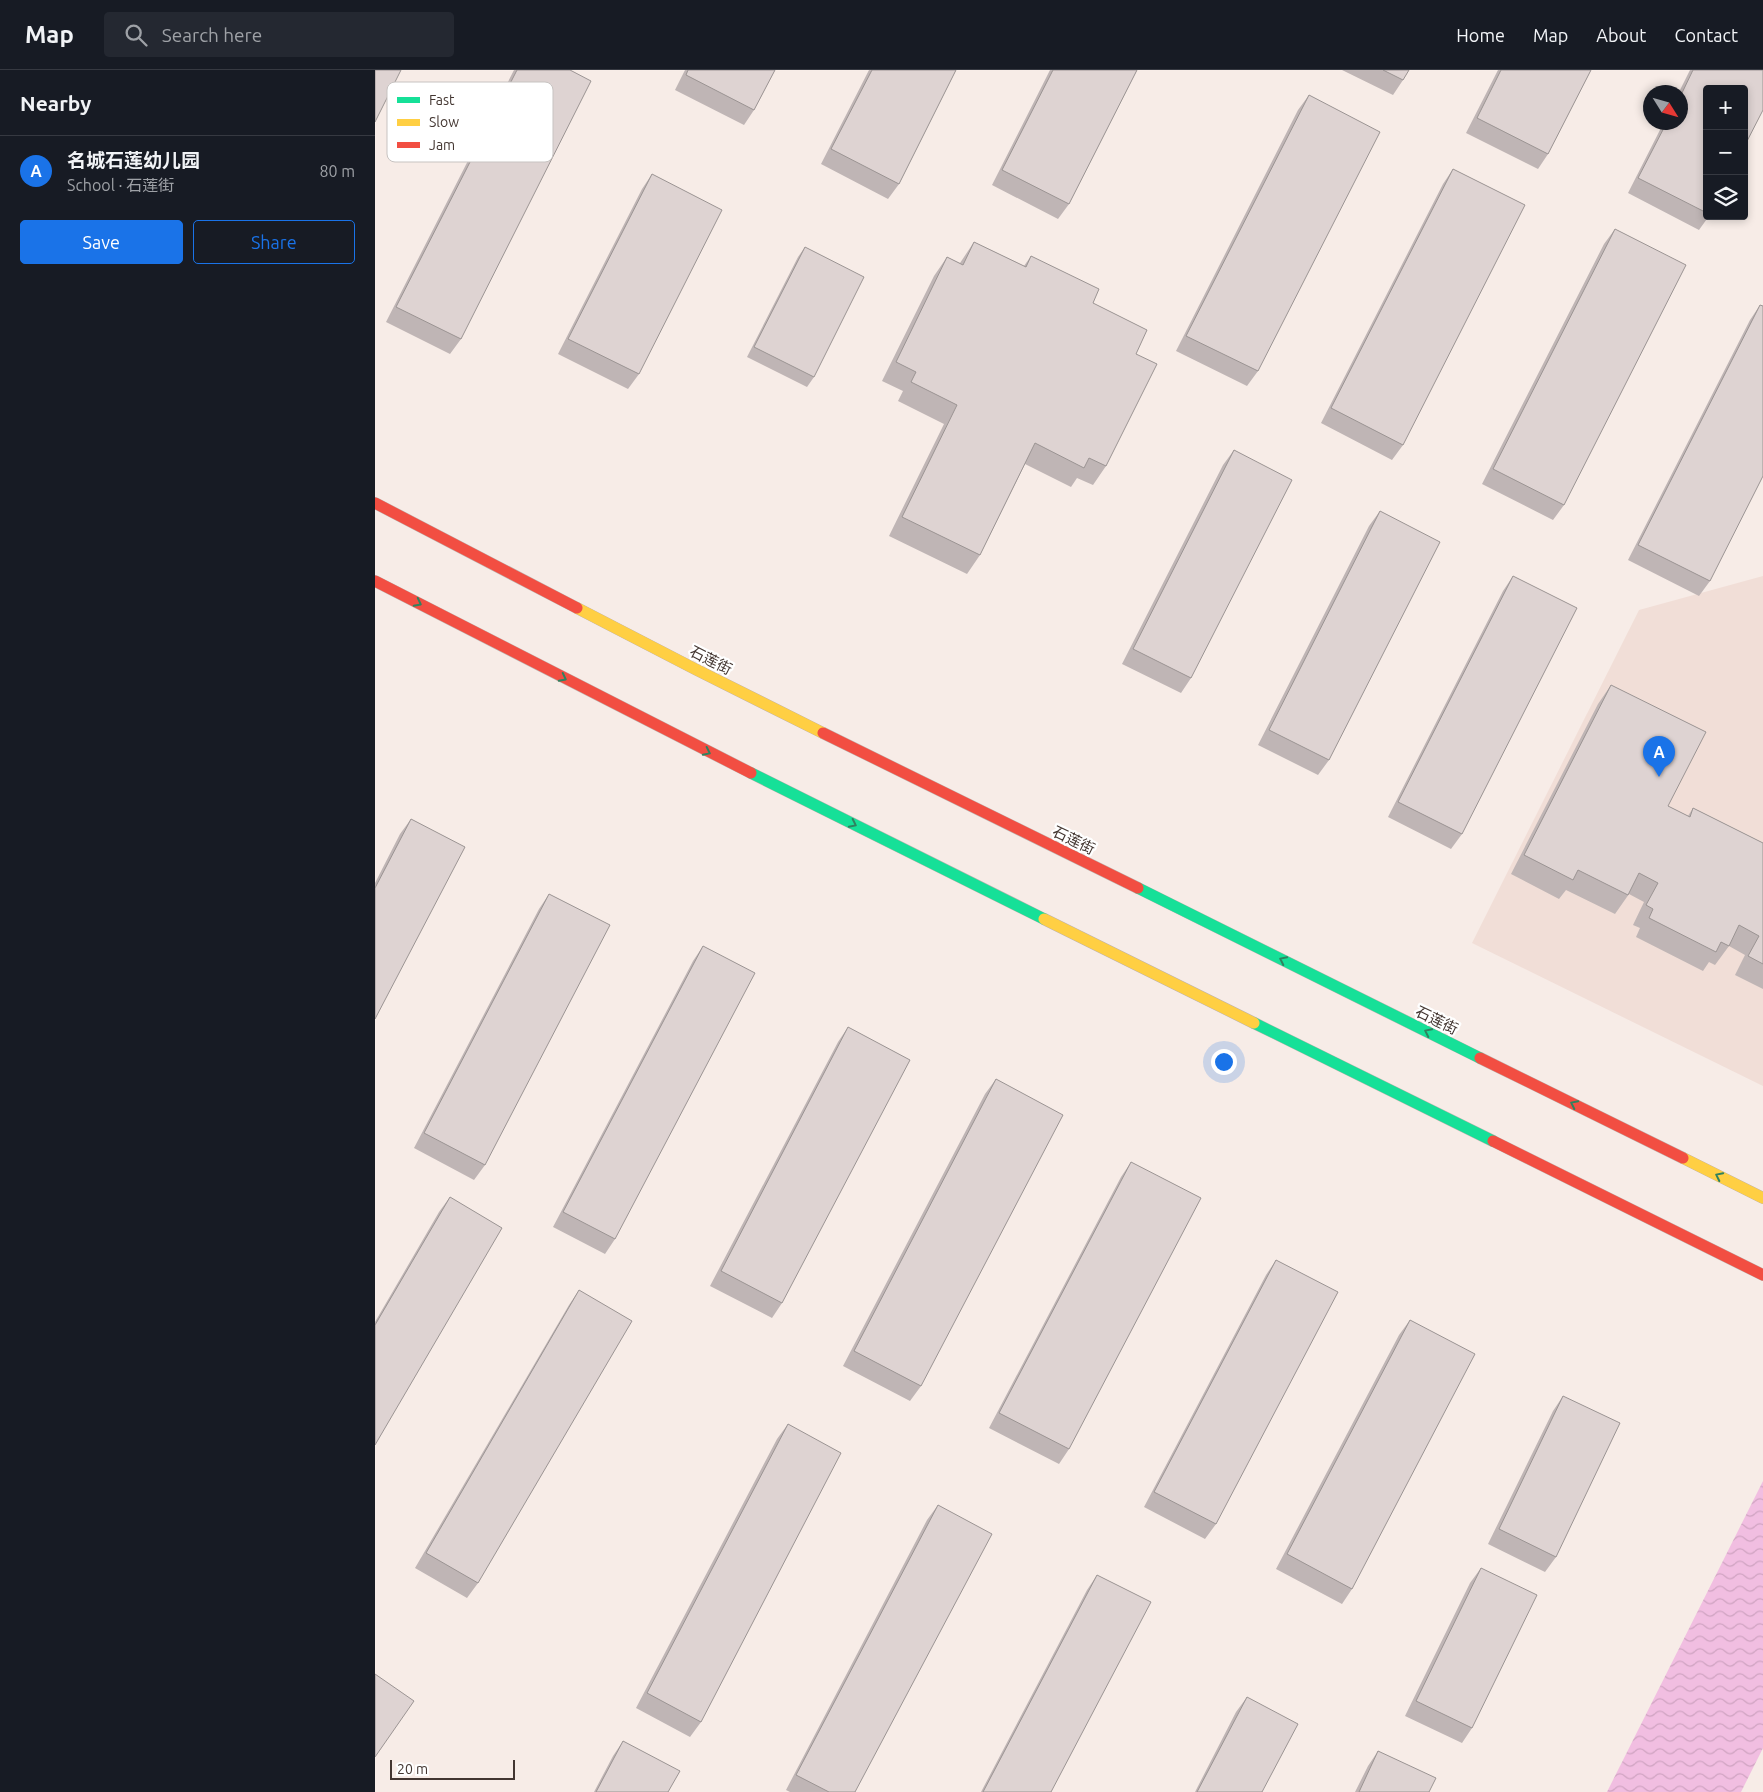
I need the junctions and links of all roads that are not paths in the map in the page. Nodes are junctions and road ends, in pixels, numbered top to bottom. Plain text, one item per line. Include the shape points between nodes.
1 (375, 503) edge
2 (375, 580) edge
3 (1763, 1198) edge
4 (1763, 1275) edge

3 -> 1 main road, 石莲街 via 695,669
2 -> 4 main road via 664,730

